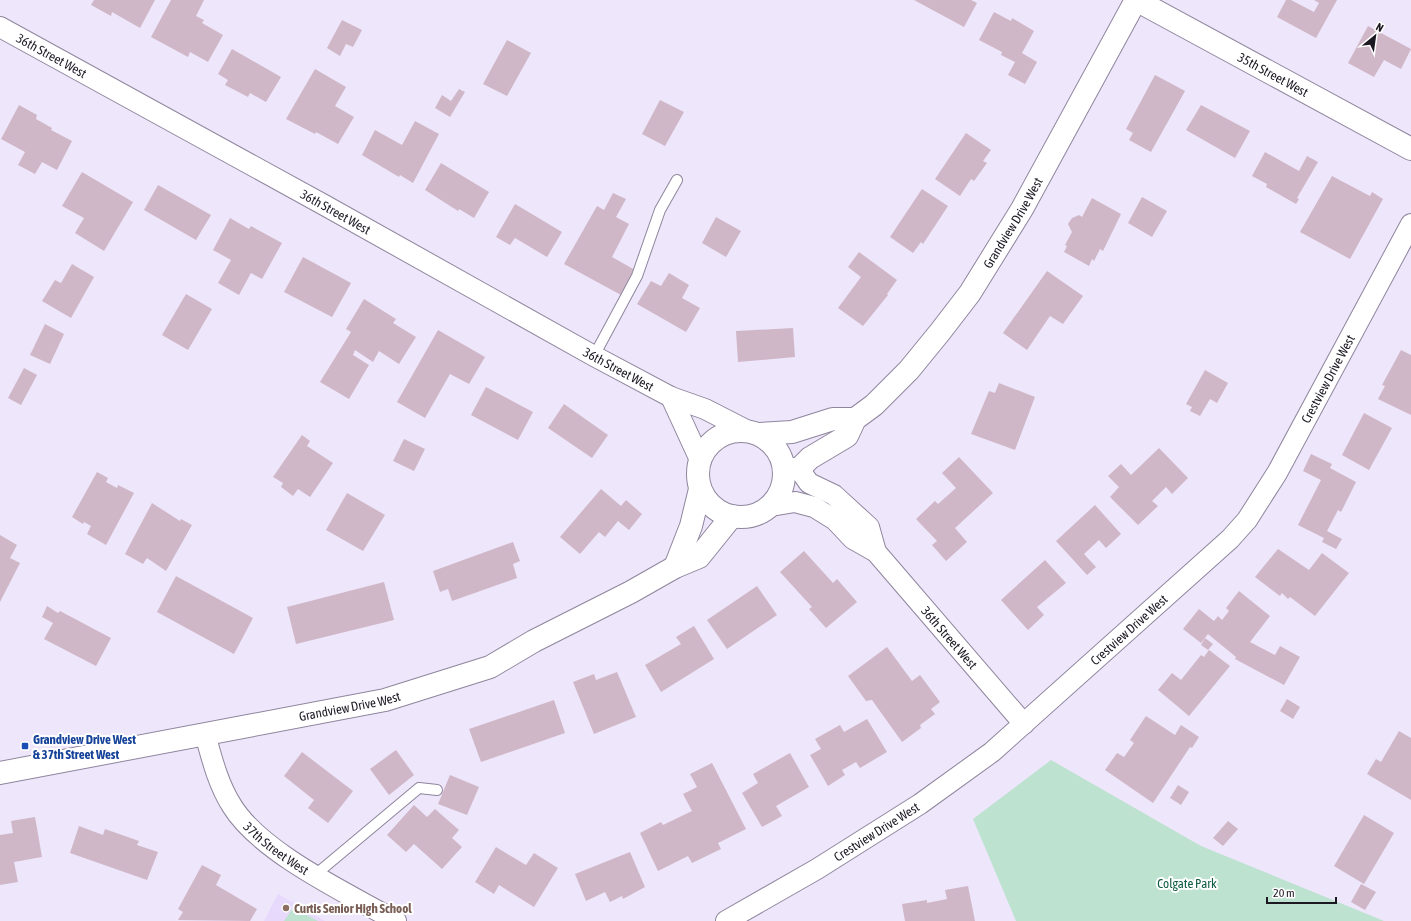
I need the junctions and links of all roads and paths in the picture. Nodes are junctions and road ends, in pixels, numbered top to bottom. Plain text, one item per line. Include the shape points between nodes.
1 (1136, 0) edge
2 (0, 27) edge
3 (1411, 148) edge
4 (677, 180) dead end
5 (1411, 224) edge
6 (594, 356) junction
7 (671, 397) junction
8 (855, 419) junction
9 (753, 432) junction
10 (700, 460) junction
11 (792, 469) junction
12 (700, 489) junction
13 (771, 506) junction
14 (732, 516) junction
15 (876, 552) junction
16 (674, 567) junction
17 (1024, 724) junction
18 (205, 734) junction
19 (0, 773) edge
20 (437, 790) dead end
21 (314, 874) junction
22 (396, 921) edge
23 (726, 921) edge

1 - 3 street, 35th Street West
1 - 8 street, Grandview Drive West via 1022,209 970,292 909,370 874,405
2 - 6 street, 36th Street West
4 - 6 lane via 660,210 637,276
5 - 17 street, Crestview Drive West via 1277,473 1247,520 1226,544
6 - 7 street, 36th Street West
7 - 9 street, 36th Street West via 705,409
7 - 10 street
8 - 9 street via 833,419 792,432
8 - 11 street, Grandview Drive West via 847,436
9 - 10 street via 731,431 717,437 707,447
9 - 11 street via 772,443
10 - 12 street
11 - 13 street via 779,496
11 - 15 street, 36th Street West via 810,483 834,495 868,527
12 - 14 street via 708,502 718,511
12 - 16 street via 691,526
13 - 14 street via 759,514
13 - 15 street, 36th Street West via 795,502 814,507 835,520 854,539
14 - 16 street, Grandview Drive West via 699,557
15 - 17 street, 36th Street West
16 - 18 street, Grandview Drive West via 625,596 534,641 490,667 385,700
17 - 23 street, Crestview Drive West via 992,752 920,804 817,869
18 - 19 street, Grandview Drive West
18 - 21 street, 37th Street West via 220,784 239,816 270,846
20 - 21 lane via 419,788
21 - 22 street, 37th Street West

